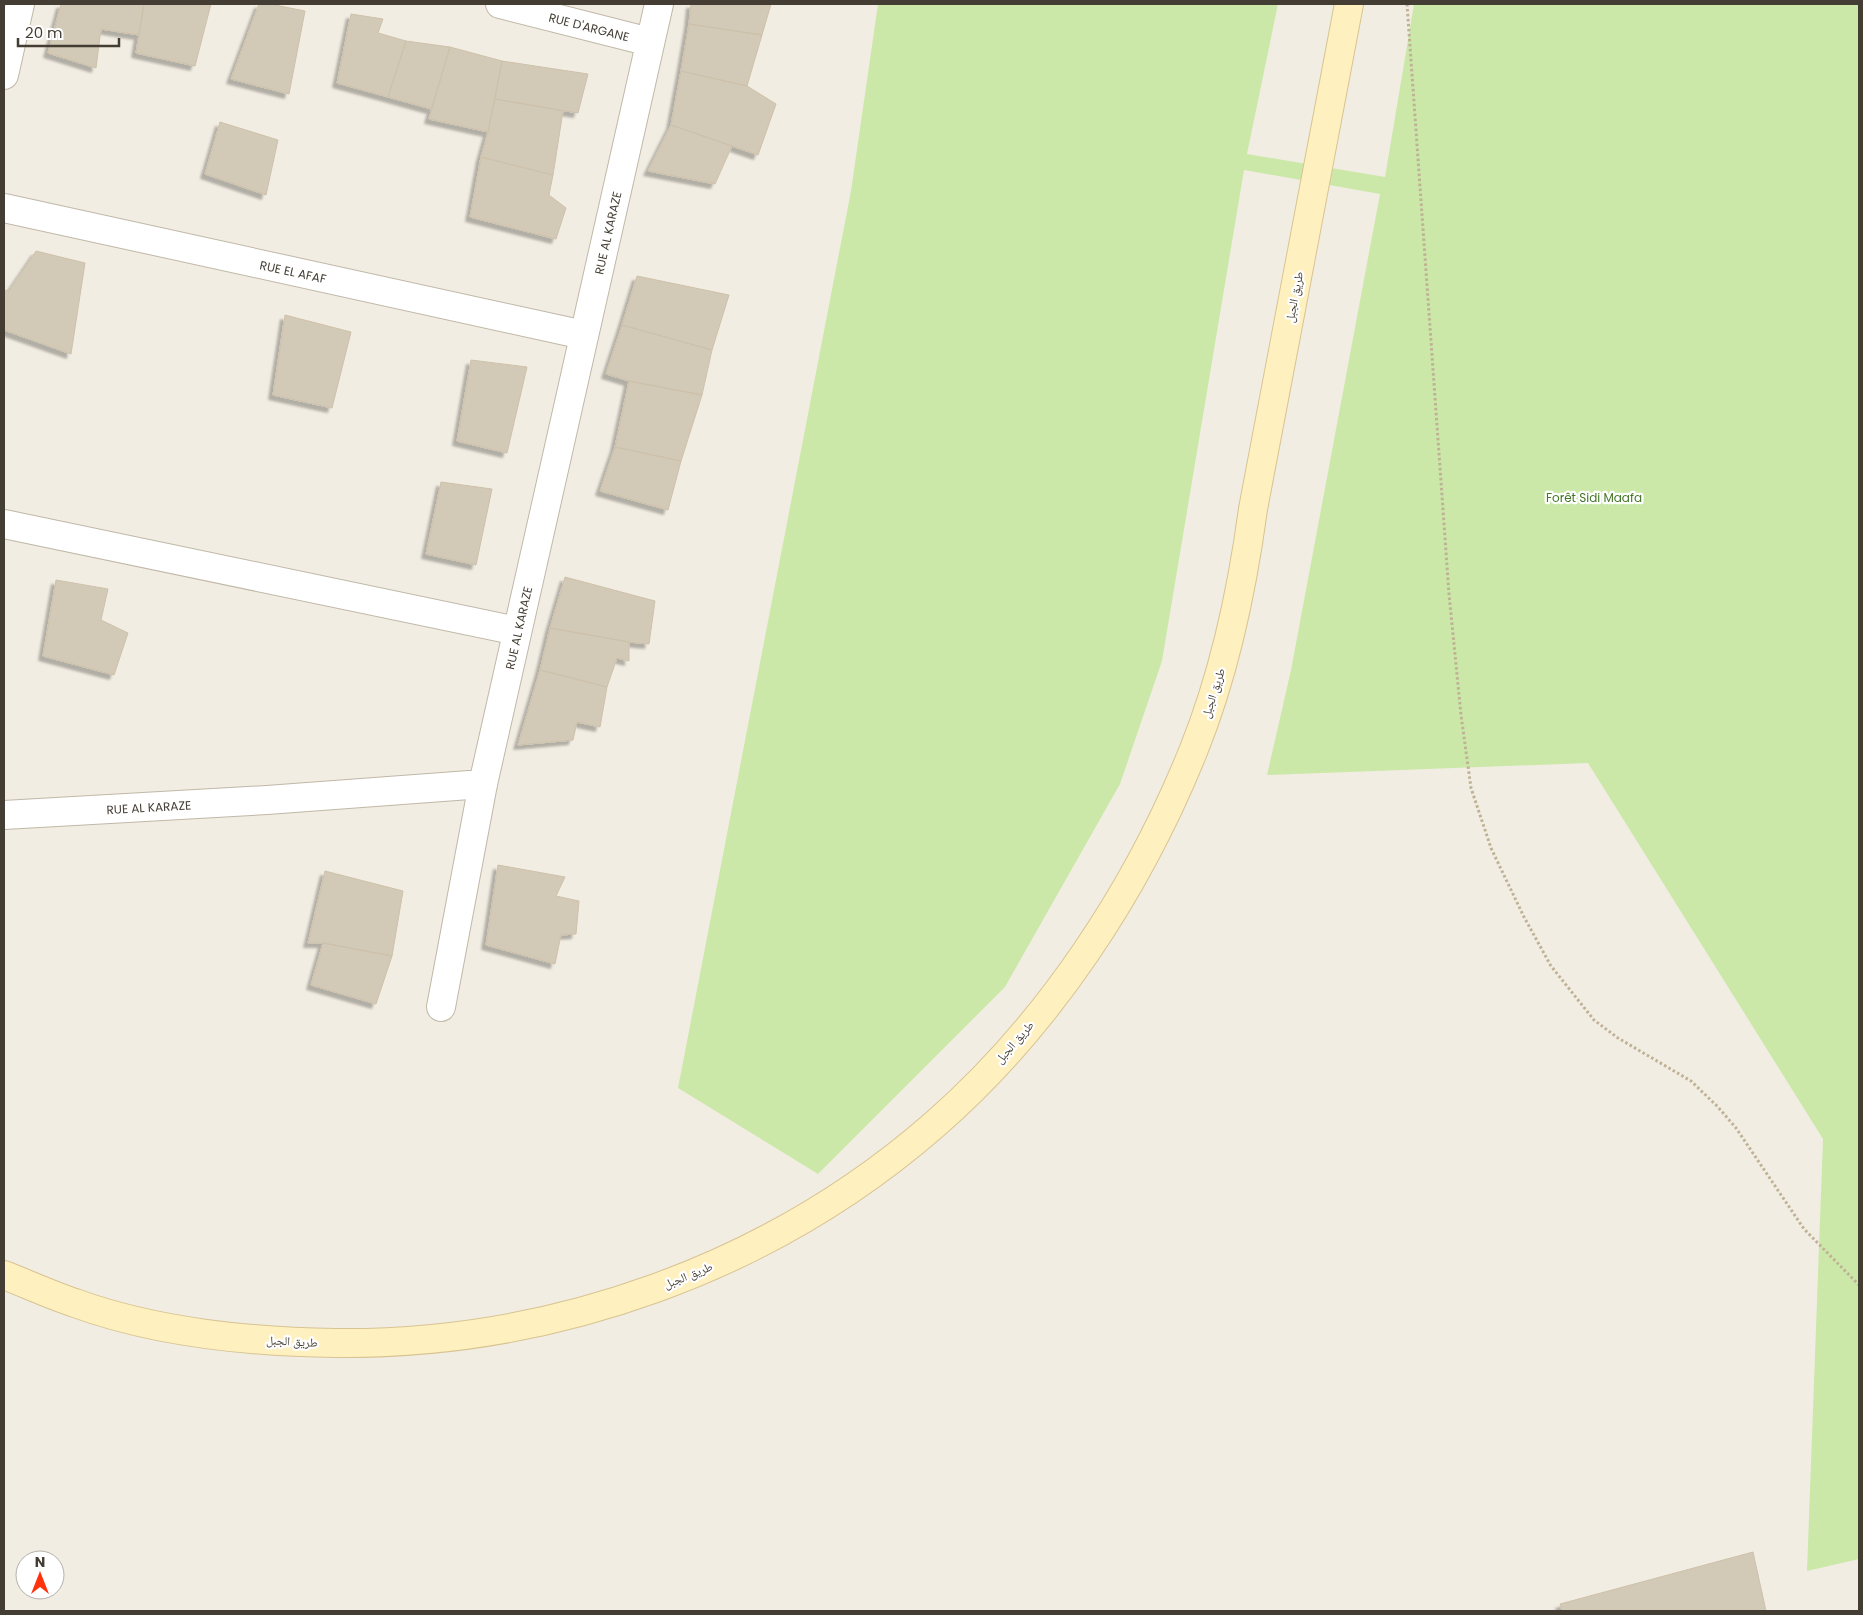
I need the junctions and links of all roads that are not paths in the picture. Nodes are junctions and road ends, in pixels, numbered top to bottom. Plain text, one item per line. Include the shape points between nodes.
1 (20, 4) edge
2 (500, 4) edge
3 (659, 4) edge
4 (1350, 4) edge
5 (650, 42) junction
6 (4, 75) edge
7 (4, 208) edge
8 (584, 335) junction
9 (4, 524) edge
10 (517, 631) junction
11 (483, 784) junction
12 (4, 816) edge
13 (441, 1007) dead end
14 (4, 1275) edge

1 - 6 street
2 - 5 street, RUE D'ARGANE
3 - 5 street, RUE AL KARAZE
4 - 14 street, طريق الجبل via 1232,629 1196,745 1147,851 1086,951 1015,1043 935,1124 844,1194 738,1254 678,1280 616,1301 494,1331 369,1344 248,1339 133,1320 78,1304
5 - 8 street, RUE AL KARAZE
7 - 8 street, RUE EL AFAF
8 - 10 street, RUE AL KARAZE
9 - 10 street
10 - 11 street, RUE AL KARAZE
11 - 12 street, RUE AL KARAZE
11 - 13 street

